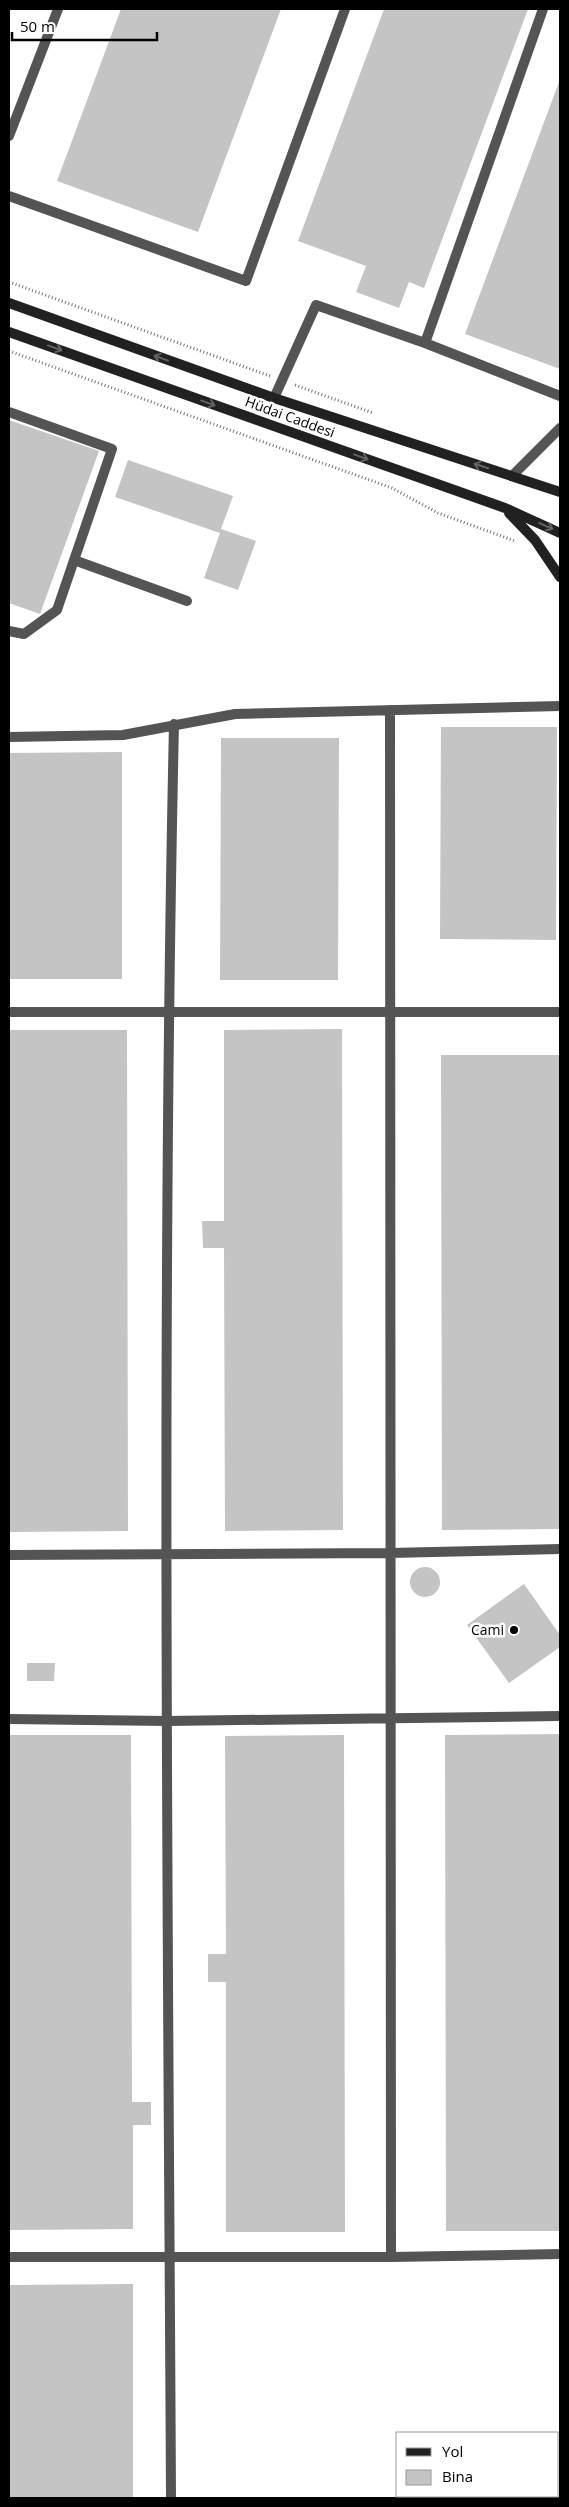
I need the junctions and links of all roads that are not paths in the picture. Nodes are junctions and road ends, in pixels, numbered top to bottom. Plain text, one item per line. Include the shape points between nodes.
1 (58, 9) edge
2 (345, 9) edge
3 (543, 9) edge
4 (9, 136) edge
5 (9, 196) edge
6 (9, 304) edge
7 (9, 332) edge
8 (425, 343) junction
9 (560, 396) edge
10 (274, 398) junction
11 (9, 412) edge
12 (560, 428) edge
13 (512, 476) junction
14 (560, 492) edge
15 (505, 508) junction
16 (560, 533) edge
17 (74, 560) junction
18 (560, 577) edge
19 (186, 601) dead end
20 (9, 631) edge
21 (560, 706) edge
22 (390, 710) junction
23 (174, 724) junction
24 (9, 737) edge
25 (9, 1012) edge
26 (168, 1012) junction
27 (390, 1012) junction
28 (560, 1012) edge
29 (560, 1549) edge
30 (390, 1553) junction
31 (167, 1554) junction
32 (9, 1555) edge
33 (560, 1716) edge
34 (390, 1718) junction
35 (9, 1720) edge
36 (167, 1720) junction
37 (560, 2254) edge
38 (9, 2256) edge
39 (170, 2257) junction
40 (391, 2257) junction
41 (170, 2498) edge

1 - 4 street
2 - 5 street via 246,281
3 - 8 street
10 -> 6 street, Hüdai Caddesi
7 -> 15 street, Hüdai Caddesi
8 - 9 street
8 - 10 street via 316,306
13 -> 10 street, Hüdai Caddesi
11 - 17 street via 112,449
12 - 13 street
13 - 14 street, Hüdai Caddesi
15 -> 16 street, Hüdai Caddesi
15 - 18 street via 535,540
17 - 19 street
17 - 20 street via 57,610 24,634
21 - 22 street
22 - 23 street via 235,714
22 - 27 street
23 - 24 street via 124,735
23 - 26 street
25 - 26 street
26 - 27 street
26 - 31 street
27 - 28 street
27 - 30 street
29 - 30 street
30 - 31 street
30 - 34 street
31 - 32 street
31 - 36 street
33 - 34 street
34 - 36 street
34 - 40 street
35 - 36 street
36 - 39 street
37 - 40 street
38 - 39 street
39 - 40 street
39 - 41 street

